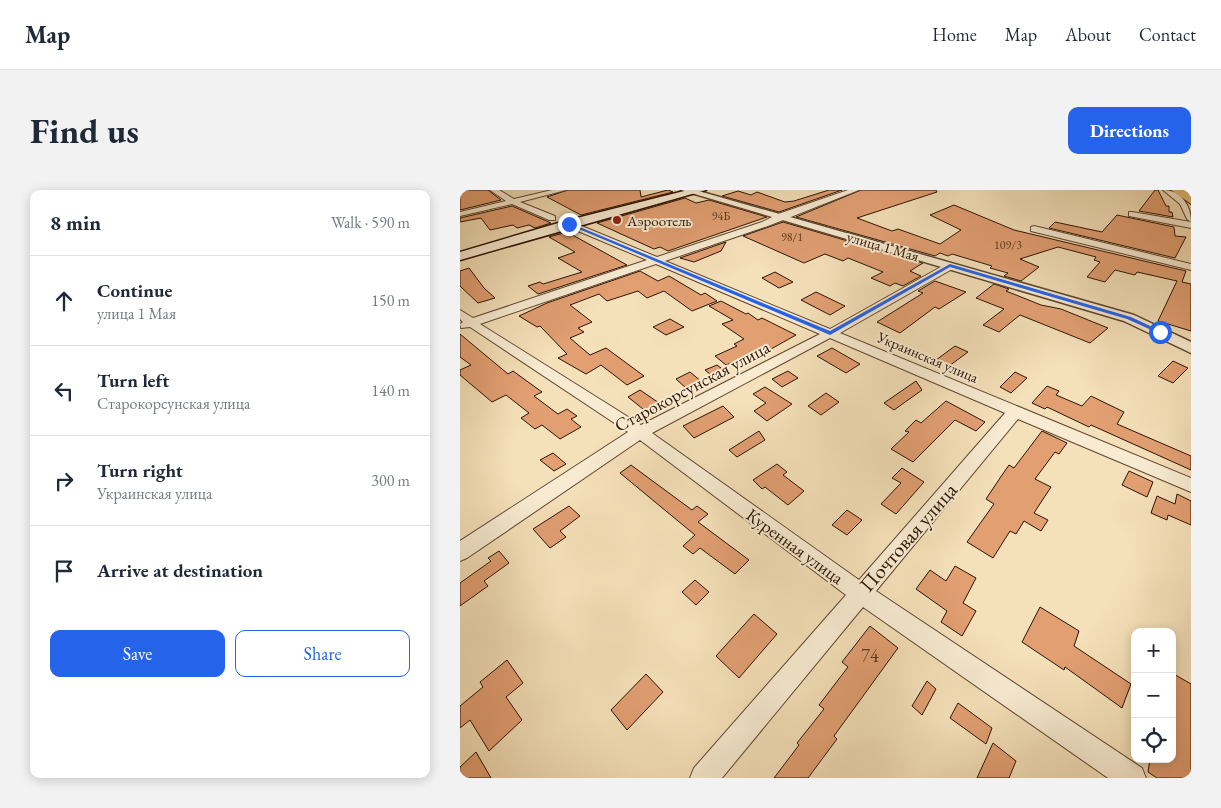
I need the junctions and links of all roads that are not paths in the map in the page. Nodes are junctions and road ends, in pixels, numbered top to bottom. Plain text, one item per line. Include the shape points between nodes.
1 (494, 190) edge
2 (562, 190) edge
3 (718, 190) edge
4 (855, 190) edge
5 (1167, 190) edge
6 (1177, 190) edge
7 (695, 192) edge
8 (1191, 200) edge
9 (513, 202) junction
10 (460, 214) edge
11 (1132, 214) dead end
12 (781, 216) junction
13 (552, 218) dead end
14 (1191, 219) edge
15 (569, 224) junction
16 (1191, 225) edge
17 (1034, 229) dead end
18 (460, 256) edge
19 (656, 262) junction
20 (950, 266) junction
21 (1191, 267) edge
22 (464, 321) edge
23 (830, 333) junction
24 (1191, 348) edge
25 (1015, 412) junction
26 (640, 432) junction
27 (1191, 485) edge
28 (460, 552) edge
29 (860, 593) junction
30 (704, 778) edge
31 (1132, 778) edge

1 - 9 street
2 - 9 street
3 - 7 main road
4 - 12 street
5 - 14 street via 1183,203
6 - 8 highway
7 - 12 street, улица 1 Мая
7 - 15 main road
9 - 10 street
9 - 13 street
11 - 16 street
12 - 19 street
12 - 20 street, улица 1 Мая
15 - 18 main road
15 - 19 street, Украинская улица
17 - 21 street
19 - 22 street
19 - 23 street, Украинская улица
20 - 23 street, Старокорсунская улица
20 - 24 street, улица 1 Мая via 1129,318
22 - 26 street, Куренная улица
23 - 25 street, Украинская улица
23 - 26 street, Старокорсунская улица
25 - 27 street, Украинская улица
25 - 29 street, Почтовая улица
26 - 28 street, Старокорсунская улица
26 - 29 street, Куренная улица
29 - 30 street, Почтовая улица
29 - 31 street, Куренная улица

